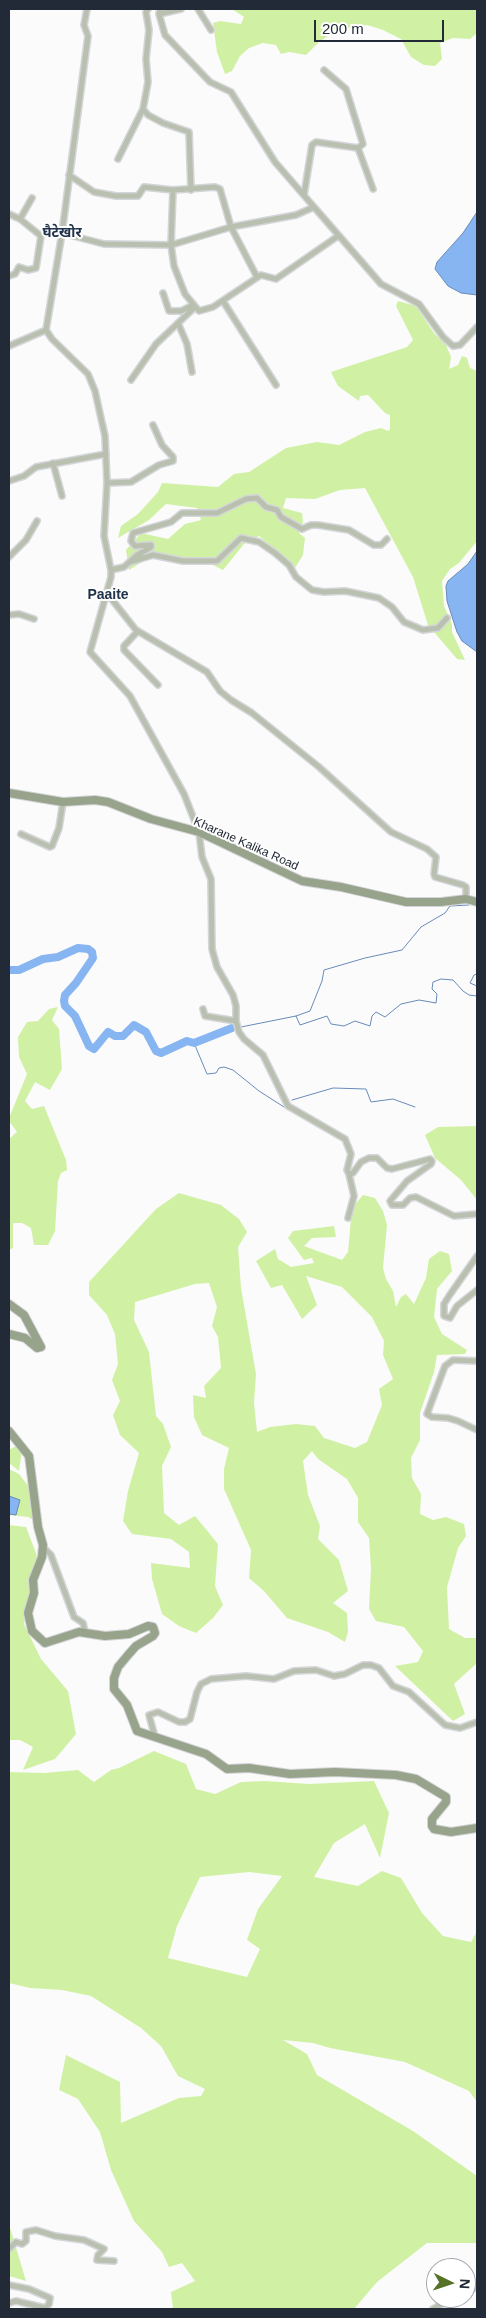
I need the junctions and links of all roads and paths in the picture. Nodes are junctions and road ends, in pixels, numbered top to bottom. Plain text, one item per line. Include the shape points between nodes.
1 (87, 9) edge
2 (148, 9) edge
3 (182, 9) edge
4 (198, 9) edge
5 (159, 12) edge
6 (211, 30) dead end
7 (324, 70) dead end
8 (143, 109) junction
9 (358, 148) junction
10 (118, 159) dead end
11 (69, 175) junction
12 (372, 189) dead end
13 (173, 190) junction
14 (191, 190) junction
15 (304, 195) junction
16 (32, 198) dead end
17 (314, 207) junction
18 (9, 214) edge
19 (20, 219) junction
20 (231, 228) junction
21 (62, 233) junction
22 (338, 236) junction
23 (171, 245) junction
24 (9, 276) edge
25 (257, 277) junction
26 (163, 293) dead end
27 (223, 300) junction
28 (194, 306) junction
29 (178, 323) junction
30 (477, 327) edge
31 (46, 330) junction
32 (9, 346) edge
33 (192, 372) dead end
34 (131, 380) dead end
35 (276, 386) dead end
36 (153, 425) dead end
37 (106, 454) junction
38 (53, 463) junction
39 (9, 481) edge
40 (107, 484) junction
41 (62, 496) dead end
42 (37, 521) dead end
43 (387, 539) dead end
44 (9, 557) edge
45 (130, 562) junction
46 (111, 570) junction
47 (106, 592) junction
48 (9, 614) edge
49 (447, 618) dead end
50 (34, 619) dead end
51 (138, 631) junction
52 (158, 685) dead end
53 (9, 793) edge
54 (63, 802) junction
55 (199, 832) junction
56 (21, 834) dead end
57 (466, 899) junction
58 (477, 902) edge
59 (202, 1009) dead end
60 (236, 1021) junction
61 (349, 1174) junction
62 (477, 1214) edge
63 (348, 1218) dead end
64 (477, 1256) edge
65 (477, 1290) edge
66 (9, 1304) edge
67 (9, 1334) edge
68 (477, 1361) edge
69 (477, 1430) edge
70 (9, 1431) edge
71 (44, 1548) junction
72 (85, 1632) junction
73 (477, 1722) edge
74 (156, 1738) junction
75 (477, 1828) edge
76 (9, 2249) edge
77 (114, 2261) dead end
78 (9, 2285) edge
79 (9, 2303) edge

1 - 11 street via 84,25 88,36
2 - 8 street via 148,82
3 - 5 street
4 - 6 street
5 - 15 street via 165,35 210,82 231,92 275,162
7 - 9 street via 346,89 362,144
8 - 10 street
8 - 14 street via 163,123 189,132
9 - 12 street
9 - 15 street via 316,142 312,145
11 - 13 street via 94,192 116,196 138,196 144,187
11 - 21 street
13 - 14 street
13 - 23 street
14 - 20 street via 220,189
15 - 17 street
16 - 19 street
17 - 20 street via 296,215
17 - 22 street
18 - 19 street
19 - 24 street via 41,236 40,254 36,268 19,267
20 - 23 street
20 - 25 street
21 - 23 street via 104,244
21 - 31 street
22 - 25 street via 276,279
22 - 30 street via 381,284 419,304 452,346 460,345
23 - 28 street via 174,266 185,294
25 - 27 street
26 - 28 street via 170,311
27 - 28 street via 202,311
27 - 35 street
28 - 29 street
29 - 33 street via 187,344
29 - 34 street via 156,344
31 - 32 street
31 - 37 street via 88,374 95,391
36 - 40 street via 173,461 159,465 131,482
37 - 38 street
37 - 40 street
38 - 39 street via 36,467
38 - 41 street
40 - 46 street via 104,536
42 - 44 street via 26,540
43 - 45 street via 381,546 348,530 318,525 302,528 257,498 246,499 217,513 182,513 171,522 133,533 131,541 136,546 151,545 151,548
45 - 46 street
45 - 49 street via 154,555 183,561 217,561 241,538 259,542 275,553 312,590 345,591 379,598 392,607 404,622 423,630 438,628
46 - 47 street
47 - 51 street
47 - 55 street via 90,652 130,696 184,794
48 - 50 street
51 - 52 street via 124,650
51 - 57 street via 206,672 231,700 319,767 391,832 427,849 436,857 435,877 466,887
53 - 54 main road, Kharane Kalika Road
54 - 55 main road, Kharane Kalika Road via 103,801
54 - 56 street via 52,846
55 - 57 main road, Kharane Kalika Road via 302,881 406,902
55 - 60 street via 202,857 211,879 212,949 217,967 233,995
57 - 58 main road, Kharane Kalika Road
59 - 60 street via 205,1016
60 - 61 street via 244,1039 264,1058 288,1106 345,1139 351,1154
61 - 62 street via 369,1158 376,1158 392,1169 431,1160 432,1164 407,1181 390,1201 392,1206 403,1206 410,1198 416,1197 454,1216
61 - 63 street via 354,1202
64 - 65 street via 444,1304 444,1316 450,1318 457,1306
66 - 67 main road via 24,1315 41,1347
68 - 69 street via 453,1360 445,1366 427,1414 458,1421
70 - 71 main road via 29,1456 38,1527
71 - 72 street via 51,1556 74,1617 83,1623
71 - 72 main road via 33,1580 34,1593 28,1613 32,1631 45,1643
72 - 74 main road via 105,1636 154,1627 153,1636 136,1646 118,1667 113,1684 137,1731
73 - 74 street via 460,1728 445,1725 409,1692 393,1686 379,1668 363,1665 334,1676 316,1670 294,1671 274,1679 246,1676 211,1679 201,1684 196,1692 190,1719 185,1722 158,1712 149,1715
74 - 75 main road via 206,1754 227,1770 249,1768 290,1774 335,1772 416,1778 446,1797 446,1802 432,1819 434,1829 451,1832
76 - 77 street via 16,2242 22,2244 26,2241 26,2232 36,2230 84,2240 104,2249 97,2260
78 - 79 street via 50,2298 45,2308 16,2301

